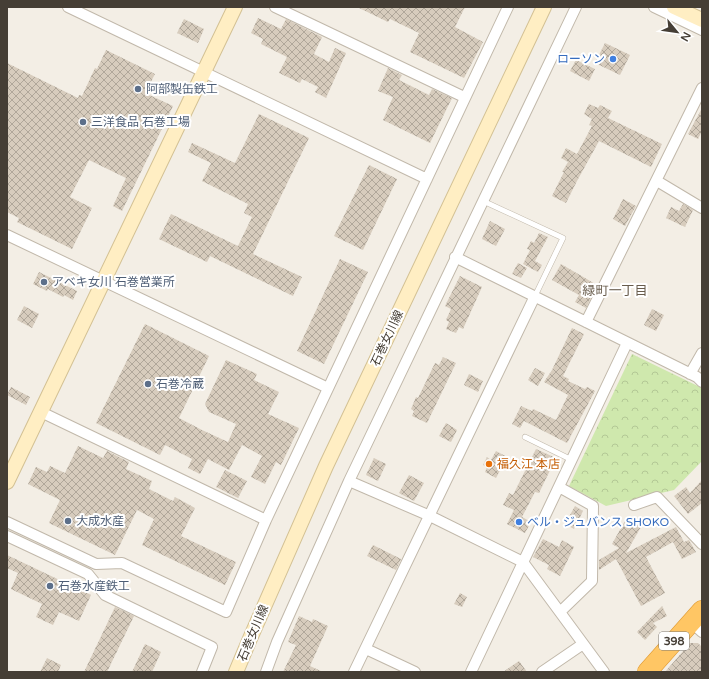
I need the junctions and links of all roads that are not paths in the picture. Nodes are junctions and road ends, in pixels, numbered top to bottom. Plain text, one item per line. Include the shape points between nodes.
1 (68, 7) edge
2 (235, 7) edge
3 (275, 7) edge
4 (508, 7) edge
5 (544, 7) edge
6 (576, 7) edge
7 (654, 7) edge
8 (674, 7) edge
9 (696, 7) edge
10 (702, 10) edge
11 (702, 20) edge
12 (702, 30) edge
13 (204, 72) junction
14 (702, 88) edge
15 (464, 97) junction
16 (427, 179) junction
17 (657, 181) junction
18 (483, 201) junction
19 (702, 208) edge
20 (7, 236) edge
21 (455, 257) junction
22 (103, 281) junction
23 (534, 296) junction
24 (586, 322) junction
25 (627, 343) junction
26 (702, 353) edge
27 (690, 374) junction
28 (702, 382) edge
29 (328, 388) junction
30 (41, 412) junction
31 (525, 437) dead end
32 (572, 460) junction
33 (350, 481) junction
34 (7, 482) edge
35 (559, 487) junction
36 (634, 505) dead end
37 (430, 516) junction
38 (266, 520) junction
39 (7, 522) edge
40 (7, 536) edge
41 (702, 544) edge
42 (523, 562) junction
43 (560, 612) junction
44 (698, 621) edge
45 (584, 644) junction
46 (366, 649) junction
47 (202, 672) edge
48 (236, 672) edge
49 (266, 672) edge
50 (354, 672) edge
51 (415, 672) edge
52 (471, 672) edge
53 (542, 672) edge
54 (604, 672) edge
55 (646, 672) edge

1 - 13 street
2 - 13 main road
3 - 15 street
4 - 15 street
5 - 48 main road, 石巻女川線 via 326,466
6 - 18 street
7 - 12 street
8 - 11 main road
9 - 10 main road
13 - 16 street
13 - 22 main road
14 - 17 street
15 - 16 street
16 - 29 street
17 - 19 street
17 - 24 street
18 - 21 street
18 - 23 lane via 562,238
20 - 22 street
21 - 23 street
21 - 33 street
22 - 29 street
22 - 30 main road
23 - 24 street
23 - 37 street
24 - 25 street
25 - 27 street
25 - 32 street
26 - 27 street
27 - 28 street
29 - 38 street
30 - 34 main road
30 - 38 street
31 - 32 lane
32 - 35 street
33 - 37 street
33 - 49 street via 277,642
35 - 42 street
35 - 43 street via 593,506 592,581
36 - 41 street via 657,497
37 - 42 street
37 - 46 street
38 - 39 street via 226,612 122,563 96,564
40 - 47 street via 88,574 105,595 212,647
42 - 43 street
42 - 52 street
43 - 45 street
44 - 55 highway, 398
45 - 53 street
45 - 54 street
46 - 50 street
46 - 51 street

